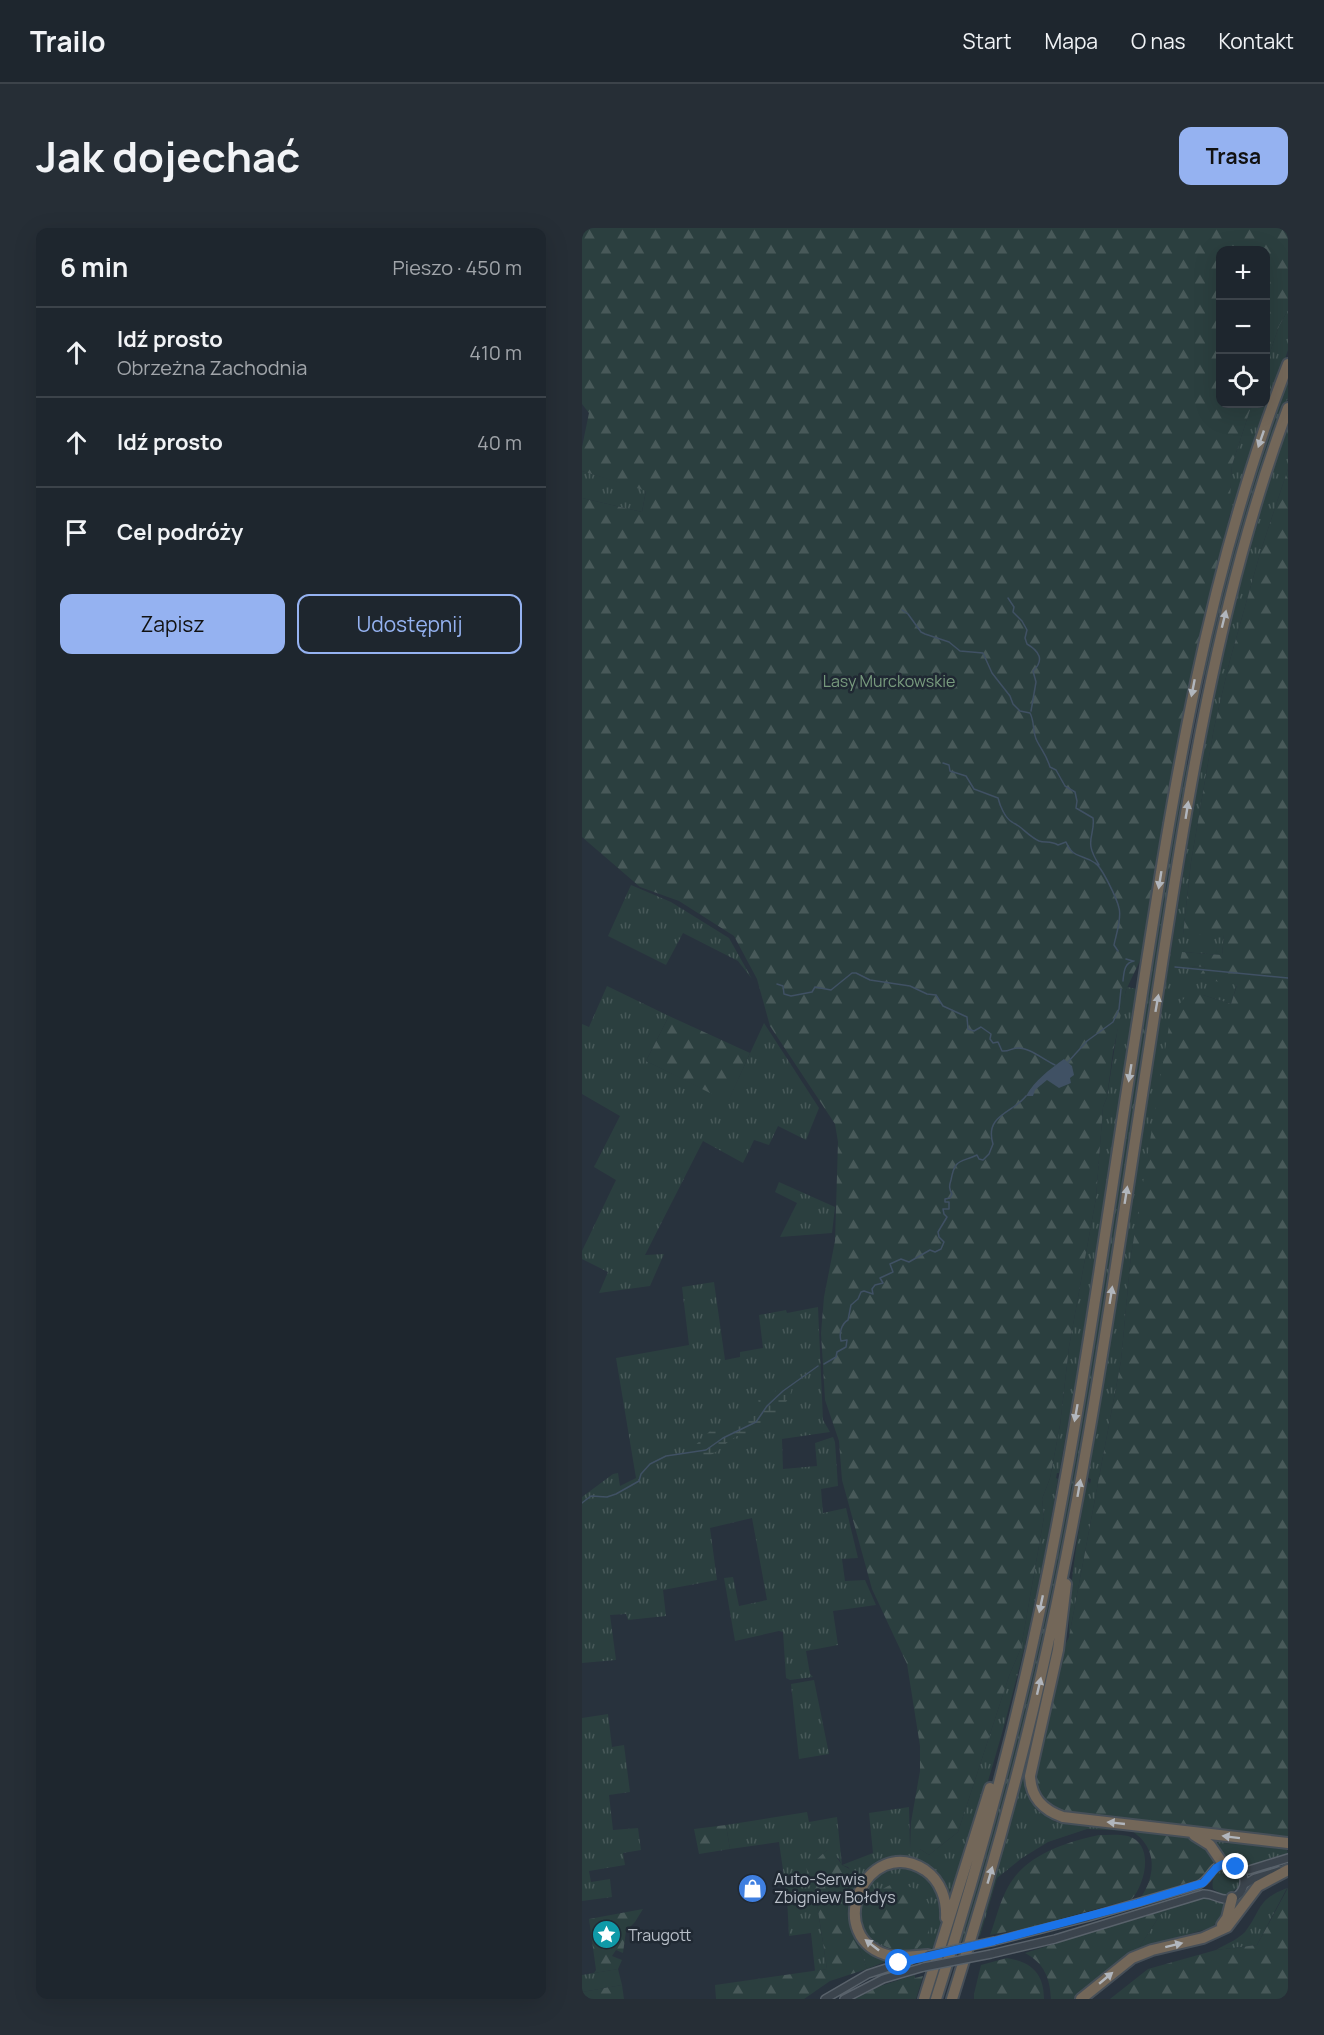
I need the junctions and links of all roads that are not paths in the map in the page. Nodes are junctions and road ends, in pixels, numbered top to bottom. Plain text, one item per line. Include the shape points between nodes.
1 (1288, 364) edge
2 (1288, 408) edge
3 (1068, 1545) junction
4 (1024, 1682) junction
5 (1174, 1830) junction
6 (1288, 1843) edge
7 (1288, 1858) edge
8 (1223, 1864) junction
9 (1288, 1869) edge
10 (1241, 1870) junction
11 (1209, 1878) junction
12 (1245, 1884) junction
13 (1211, 1894) junction
14 (1232, 1898) junction
15 (1216, 1932) junction
16 (944, 1937) junction
17 (927, 1955) junction
18 (825, 1999) edge
19 (844, 1999) edge
20 (924, 1999) edge
21 (936, 1999) edge
22 (952, 1999) edge
23 (1082, 1999) edge

1 -> 4 highway via 1222,567 1187,722 1076,1419
3 -> 2 highway via 1201,726 1237,568
5 -> 3 highway via 1063,1817 1046,1810 1033,1792 1030,1776 1061,1630
22 -> 3 highway via 1022,1756
4 - 16 highway
4 - 21 highway via 991,1814
6 -> 5 highway
5 - 8 highway via 1204,1840
7 - 10 street
8 - 10 street
8 - 11 street
9 - 12 street
9 - 15 highway via 1257,1886 1233,1921
10 - 12 street
11 - 13 street
11 - 17 street, bridge via 1138,1903
12 - 14 street
13 - 14 street via 1221,1899
13 - 19 street, bridge via 1055,1939 924,1967 883,1979
14 - 15 highway via 1227,1917
23 -> 15 highway via 1132,1958
17 -> 16 highway via 892,1956 864,1940 857,1928 854,1906 863,1882 891,1864 922,1868 936,1881 945,1900
16 - 20 highway
17 - 18 street via 868,1974

